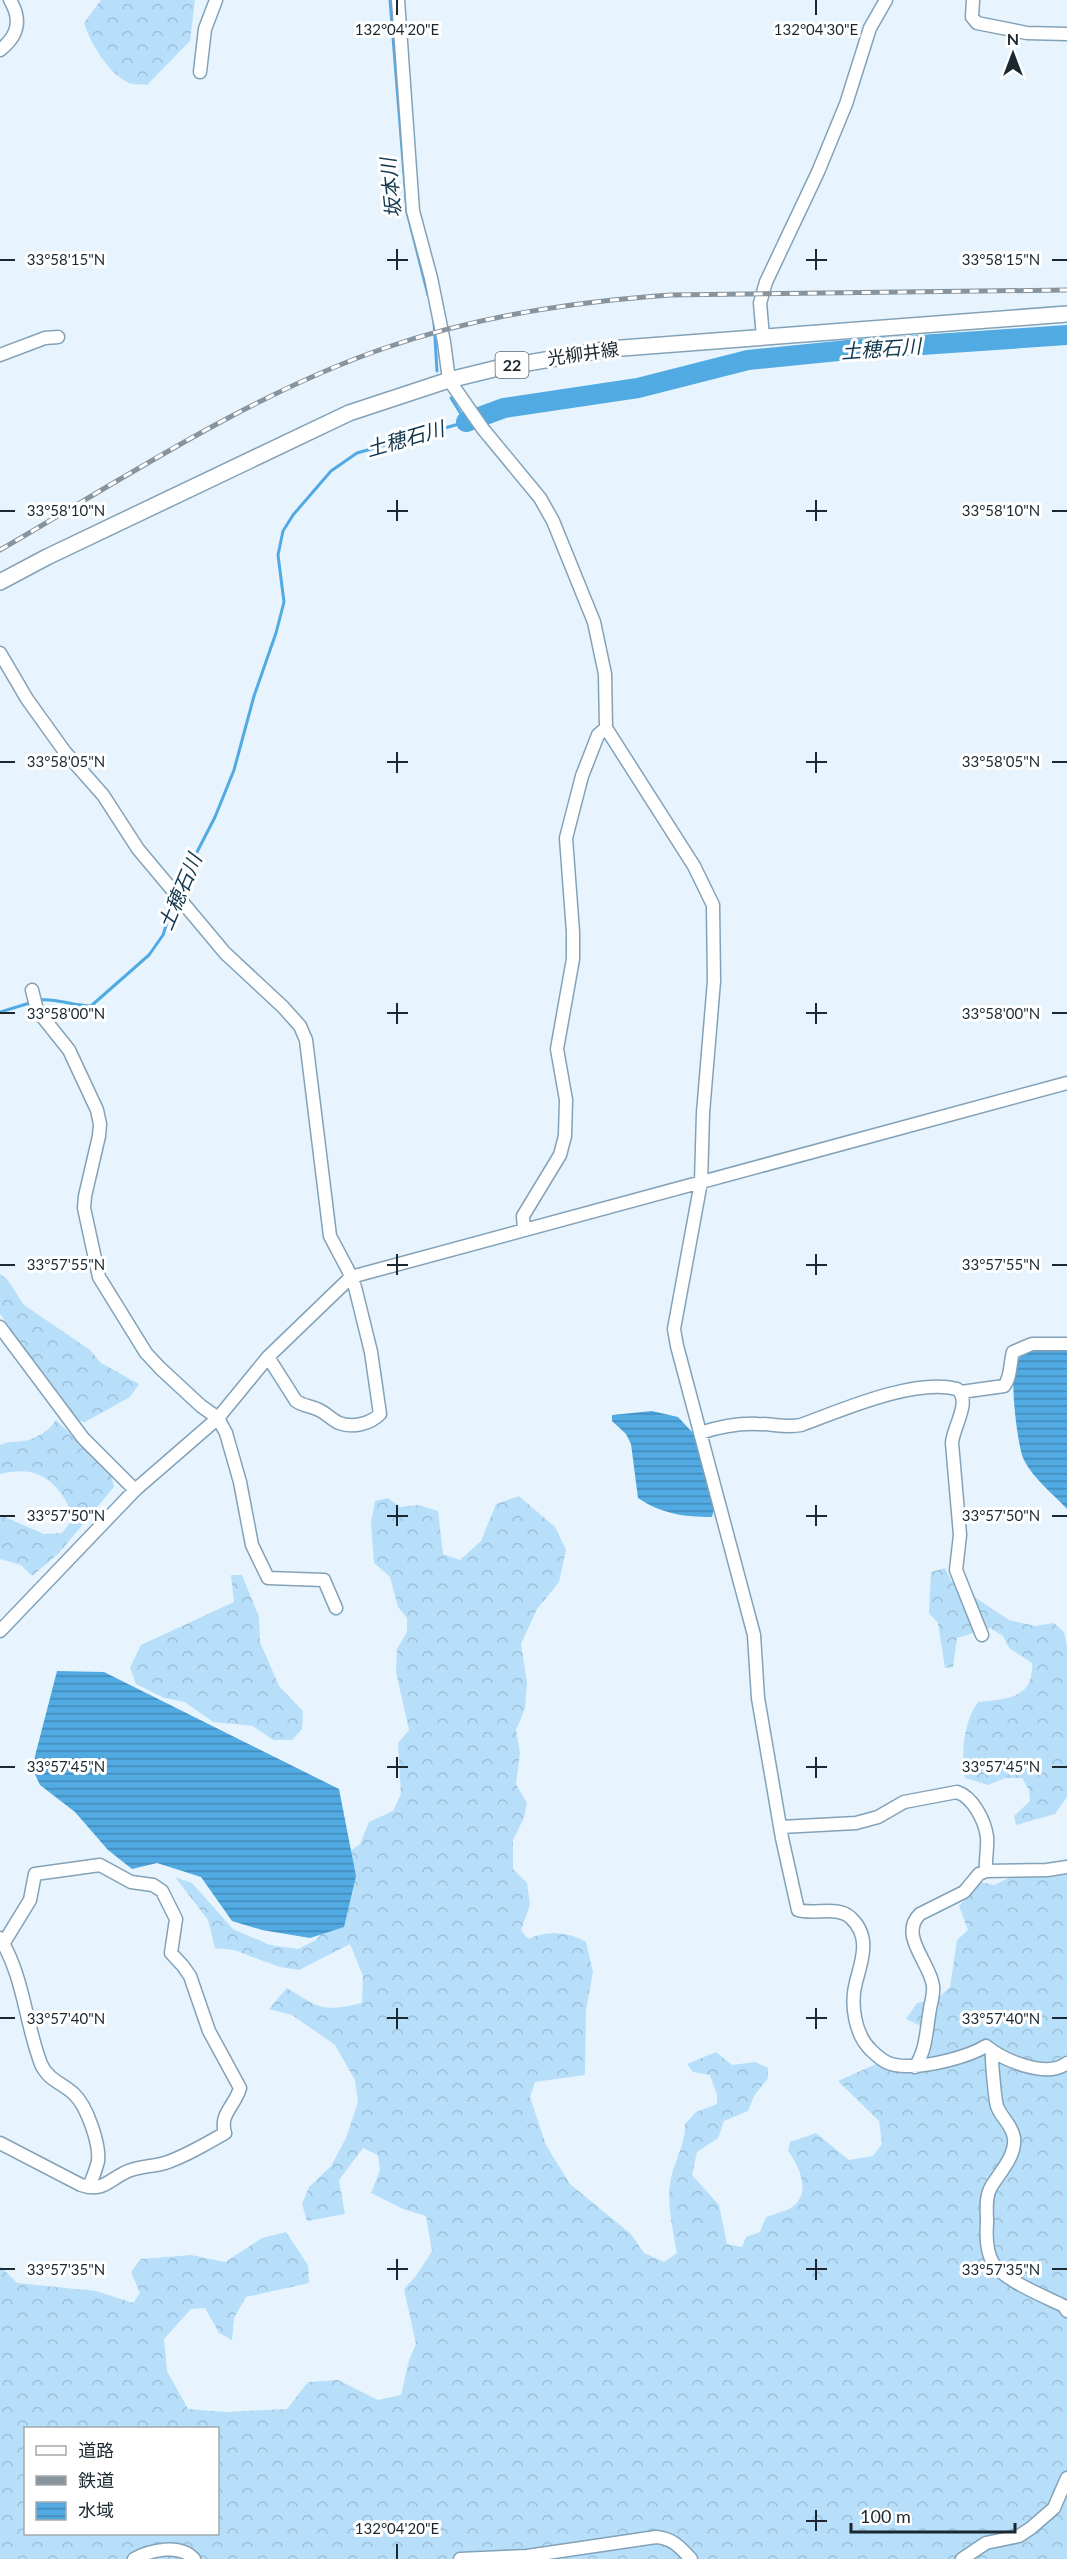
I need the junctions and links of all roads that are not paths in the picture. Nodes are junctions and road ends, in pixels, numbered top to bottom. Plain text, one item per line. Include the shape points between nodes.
1 (10, 0) edge
2 (216, 0) edge
3 (398, 0) edge
4 (886, 0) edge
5 (973, 0) edge
6 (1067, 33) edge
7 (0, 51) edge
8 (200, 72) dead end
9 (1067, 314) edge
10 (58, 337) dead end
11 (763, 338) junction
12 (0, 355) edge
13 (449, 380) junction
14 (0, 582) edge
15 (0, 652) edge
16 (606, 728) junction
17 (34, 996) dead end
18 (1067, 1083) edge
19 (701, 1182) junction
20 (524, 1229) junction
21 (351, 1277) junction
22 (0, 1327) edge
23 (1067, 1344) edge
24 (268, 1358) junction
25 (961, 1392) junction
26 (218, 1418) junction
27 (700, 1432) junction
28 (135, 1490) junction
29 (336, 1608) dead end
30 (0, 1631) edge
31 (982, 1635) dead end
32 (781, 1827) junction
33 (1067, 1867) edge
34 (986, 1871) junction
35 (2, 1941) edge
36 (992, 2051) junction
37 (1067, 2063) edge
38 (915, 2067) junction
39 (0, 2143) edge
40 (89, 2187) junction
41 (1067, 2311) edge
42 (1067, 2478) edge
43 (134, 2559) edge
44 (194, 2559) edge
45 (460, 2559) edge
46 (691, 2559) edge
47 (962, 2559) edge

1 - 7 street via 18,30
2 - 8 street via 206,29
3 - 13 street via 413,211 431,278
4 - 11 street via 870,28 846,104 818,172 766,282 760,303
5 - 6 street via 972,17 977,22 1027,33
9 - 11 main road, 光柳井線 / 22
10 - 12 street
11 - 13 main road, 光柳井線 / 22 via 588,352
13 - 14 main road, 光柳井線 / 22 via 349,413
13 - 16 street via 540,498 553,521 594,622 605,674
15 - 21 street via 27,699 58,743 103,795 138,849 225,953 300,1026 310,1053 330,1236
16 - 19 street via 694,866 713,905 714,981
16 - 20 street via 598,735 582,776 566,838 573,959 557,1049 566,1100 565,1136 560,1155 523,1216
17 - 26 street via 37,1010 69,1050 97,1110 99,1136 84,1208 99,1277 146,1353
18 - 19 street
19 - 20 street
19 - 27 street via 674,1329
20 - 21 street
21 - 24 street
21 - 24 street via 381,1408 374,1421 360,1425 338,1423 319,1410 302,1406
22 - 28 street via 83,1438
23 - 25 street via 1032,1344 1013,1352 1004,1386
24 - 26 street
25 - 27 street via 949,1387 925,1388 892,1394 801,1425 747,1424
25 - 31 street via 962,1411 952,1443 960,1535 956,1570
26 - 28 street
26 - 29 street via 226,1432 240,1482 252,1545 268,1578 324,1580
27 - 32 street via 754,1635 756,1682
28 - 30 street
32 - 34 street via 856,1823 878,1817 904,1802 957,1792 976,1808 986,1828
32 - 38 street via 798,1910 843,1912 860,1932 863,1966 854,1998 864,2044 883,2062
33 - 34 street
34 - 38 street via 964,1892 915,1919 915,1945 933,1986 926,2041
35 - 40 street via 20,1983 42,2066 47,2076 74,2093 88,2113 98,2150
35 - 40 street via 30,1900 34,1874 99,1864 131,1882 153,1885 162,1891 176,1919 171,1953 190,1977 209,2031 240,2088 224,2116 225,2133 164,2163 124,2172 111,2183
36 - 37 street via 1004,2060 1034,2068 1063,2067
36 - 38 street via 986,2046 939,2064
36 - 41 street via 997,2106 1011,2126 1014,2140 1010,2158 987,2198 988,2250 994,2265
39 - 40 street
42 - 47 street via 1054,2508 1030,2528 1019,2536 986,2543
43 - 44 street via 162,2550 181,2550
45 - 46 street via 526,2556 656,2536 678,2545

